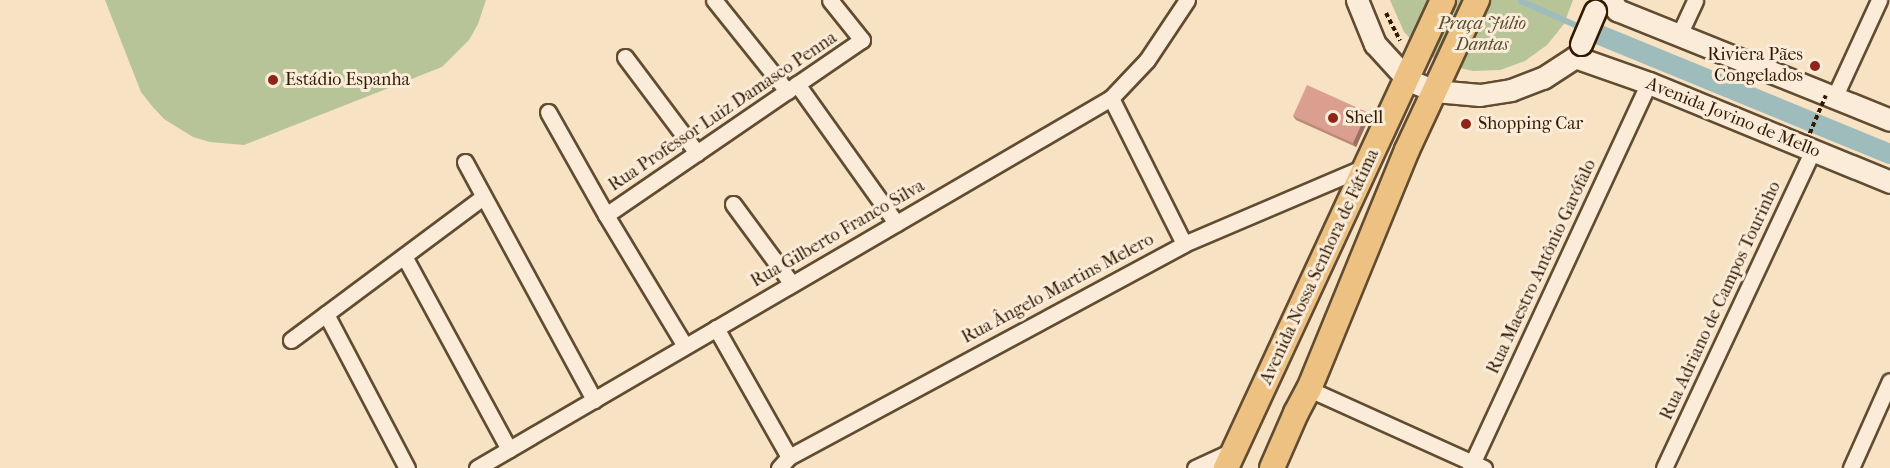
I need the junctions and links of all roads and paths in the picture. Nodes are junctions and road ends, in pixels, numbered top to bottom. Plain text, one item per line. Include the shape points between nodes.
1 (714, 0) edge
2 (830, 0) edge
3 (1187, 0) edge
4 (1357, 0) edge
5 (1443, 0) edge
6 (1477, 0) edge
7 (1695, 0) edge
8 (1879, 0) edge
9 (1602, 4) edge
10 (1679, 35) junction
11 (1578, 50) junction
12 (625, 57) dead end
13 (1408, 80) junction
14 (1648, 83) junction
15 (792, 88) junction
16 (1435, 92) junction
17 (1830, 96) junction
18 (1112, 98) junction
19 (548, 112) dead end
20 (1890, 120) edge
21 (1808, 148) junction
22 (697, 153) junction
23 (465, 162) dead end
24 (1367, 166) junction
25 (1890, 182) edge
26 (483, 197) junction
27 (733, 204) dead end
28 (606, 215) junction
29 (896, 223) junction
30 (1184, 244) junction
31 (404, 256) junction
32 (792, 284) junction
33 (326, 314) junction
34 (716, 328) junction
35 (291, 340) dead end
36 (685, 346) junction
37 (1890, 381) edge
38 (1309, 389) junction
39 (594, 400) junction
40 (509, 449) junction
41 (1230, 459) edge
42 (784, 463) edge
43 (1475, 466) edge
44 (407, 468) edge
45 (477, 468) edge
46 (1195, 468) edge
47 (1272, 468) edge
48 (1664, 468) edge
49 (1851, 468) edge

1 - 15 street
2 - 15 street, Rua Professor Luiz Damasco Penna via 862,40
3 - 18 street, Rua Gilberto Franco Silva via 1147,60
4 - 13 main road via 1375,44
5 - 13 main road, Avenida Nossa Senhora de Fátima
6 - 16 main road, Avenida Nossa Senhora de Fátima
7 - 10 street
8 - 17 street
9 - 10 main road
9 - 11 main road, bridge
10 - 17 main road
11 - 14 main road, Avenida Jovino de Mello
11 - 16 main road via 1543,78 1511,90 1480,95
12 - 22 street
13 - 16 main road
13 - 24 main road, Avenida Nossa Senhora de Fátima
14 - 21 main road, Avenida Jovino de Mello
14 - 43 street, Rua Maestro Antônio Garófalo
15 - 22 street, Rua Professor Luiz Damasco Penna
15 - 29 street
16 - 38 main road, Avenida Nossa Senhora de Fátima via 1407,150
17 - 20 main road
17 - 21 path, bridge
18 - 29 street, Rua Gilberto Franco Silva
18 - 30 street
19 - 28 street
21 - 25 main road, Avenida Jovino de Mello
21 - 48 street, Rua Adriano de Campos Tourinho
22 - 28 street, Rua Professor Luiz Damasco Penna
23 - 26 street
24 - 30 street, Rua Ângelo Martins Melero
24 - 41 main road, Avenida Nossa Senhora de Fátima
26 - 31 street
26 - 39 street
27 - 32 street
28 - 36 street
29 - 32 street, Rua Gilberto Franco Silva
30 - 42 street, Rua Ângelo Martins Melero
31 - 33 street
31 - 40 street
32 - 34 street, Rua Gilberto Franco Silva
33 - 35 street
33 - 44 street
34 - 36 street, Rua Gilberto Franco Silva
34 - 42 street
36 - 39 street, Rua Gilberto Franco Silva
37 - 49 street
38 - 43 street
38 - 47 main road, Avenida Nossa Senhora de Fátima
39 - 40 street, Rua Gilberto Franco Silva
40 - 45 street, Rua Gilberto Franco Silva
41 - 46 street

